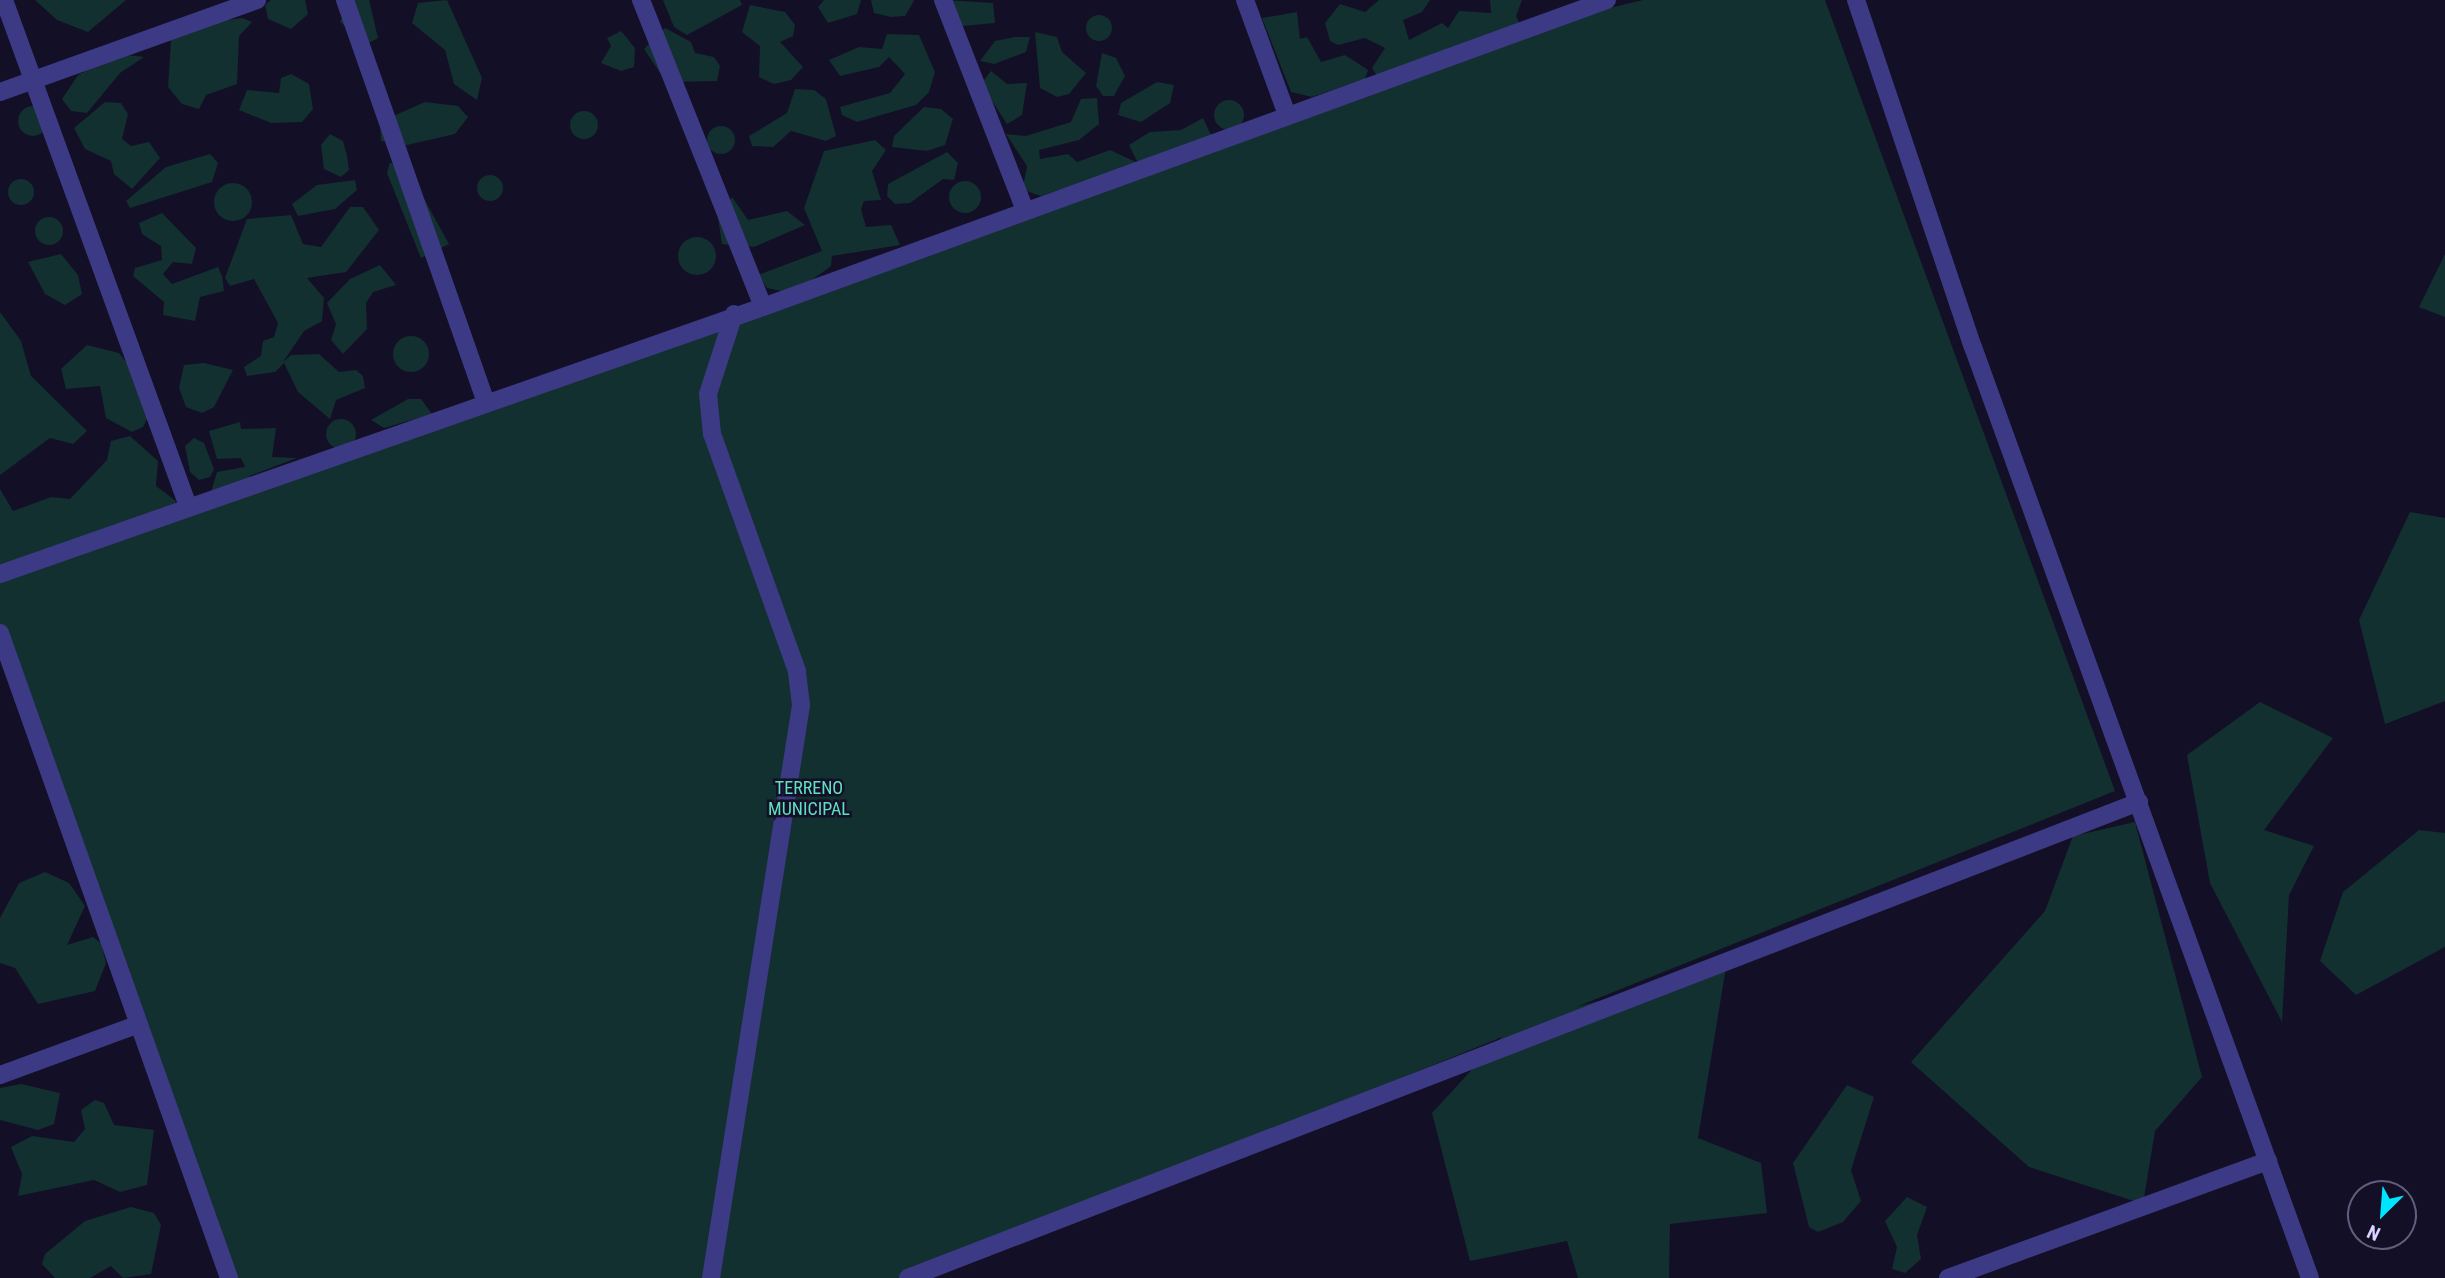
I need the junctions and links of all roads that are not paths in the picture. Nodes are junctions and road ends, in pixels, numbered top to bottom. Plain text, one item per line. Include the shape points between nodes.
1 (4, 0) edge
2 (257, 0) edge
3 (345, 0) edge
4 (640, 0) edge
5 (943, 0) edge
6 (1245, 0) edge
7 (1607, 0) edge
8 (1856, 0) edge
9 (1555, 8) edge
10 (35, 80) junction
11 (0, 92) edge
12 (1287, 115) junction
13 (1024, 208) junction
14 (762, 307) junction
15 (734, 314) junction
16 (486, 402) junction
17 (188, 506) junction
18 (0, 574) edge
19 (0, 634) edge
20 (2139, 802) junction
21 (139, 1024) junction
22 (0, 1075) edge
23 (2268, 1161) junction
24 (229, 1278) edge
25 (711, 1278) edge
26 (908, 1278) edge
27 (1948, 1278) edge
28 (2310, 1278) edge

1 - 10 street
2 - 10 street
3 - 16 street
4 - 14 street
5 - 13 street
6 - 12 street
7 - 9 street
8 - 20 street via 1973,347
9 - 12 street
10 - 11 street
10 - 17 street
12 - 13 street
13 - 14 street
14 - 15 street
15 - 16 street
15 - 25 street via 708,394 712,434 797,671 801,705
16 - 17 street
17 - 18 street
19 - 21 street
20 - 23 street
20 - 26 street
21 - 22 street
21 - 24 street
23 - 27 street
23 - 28 street

